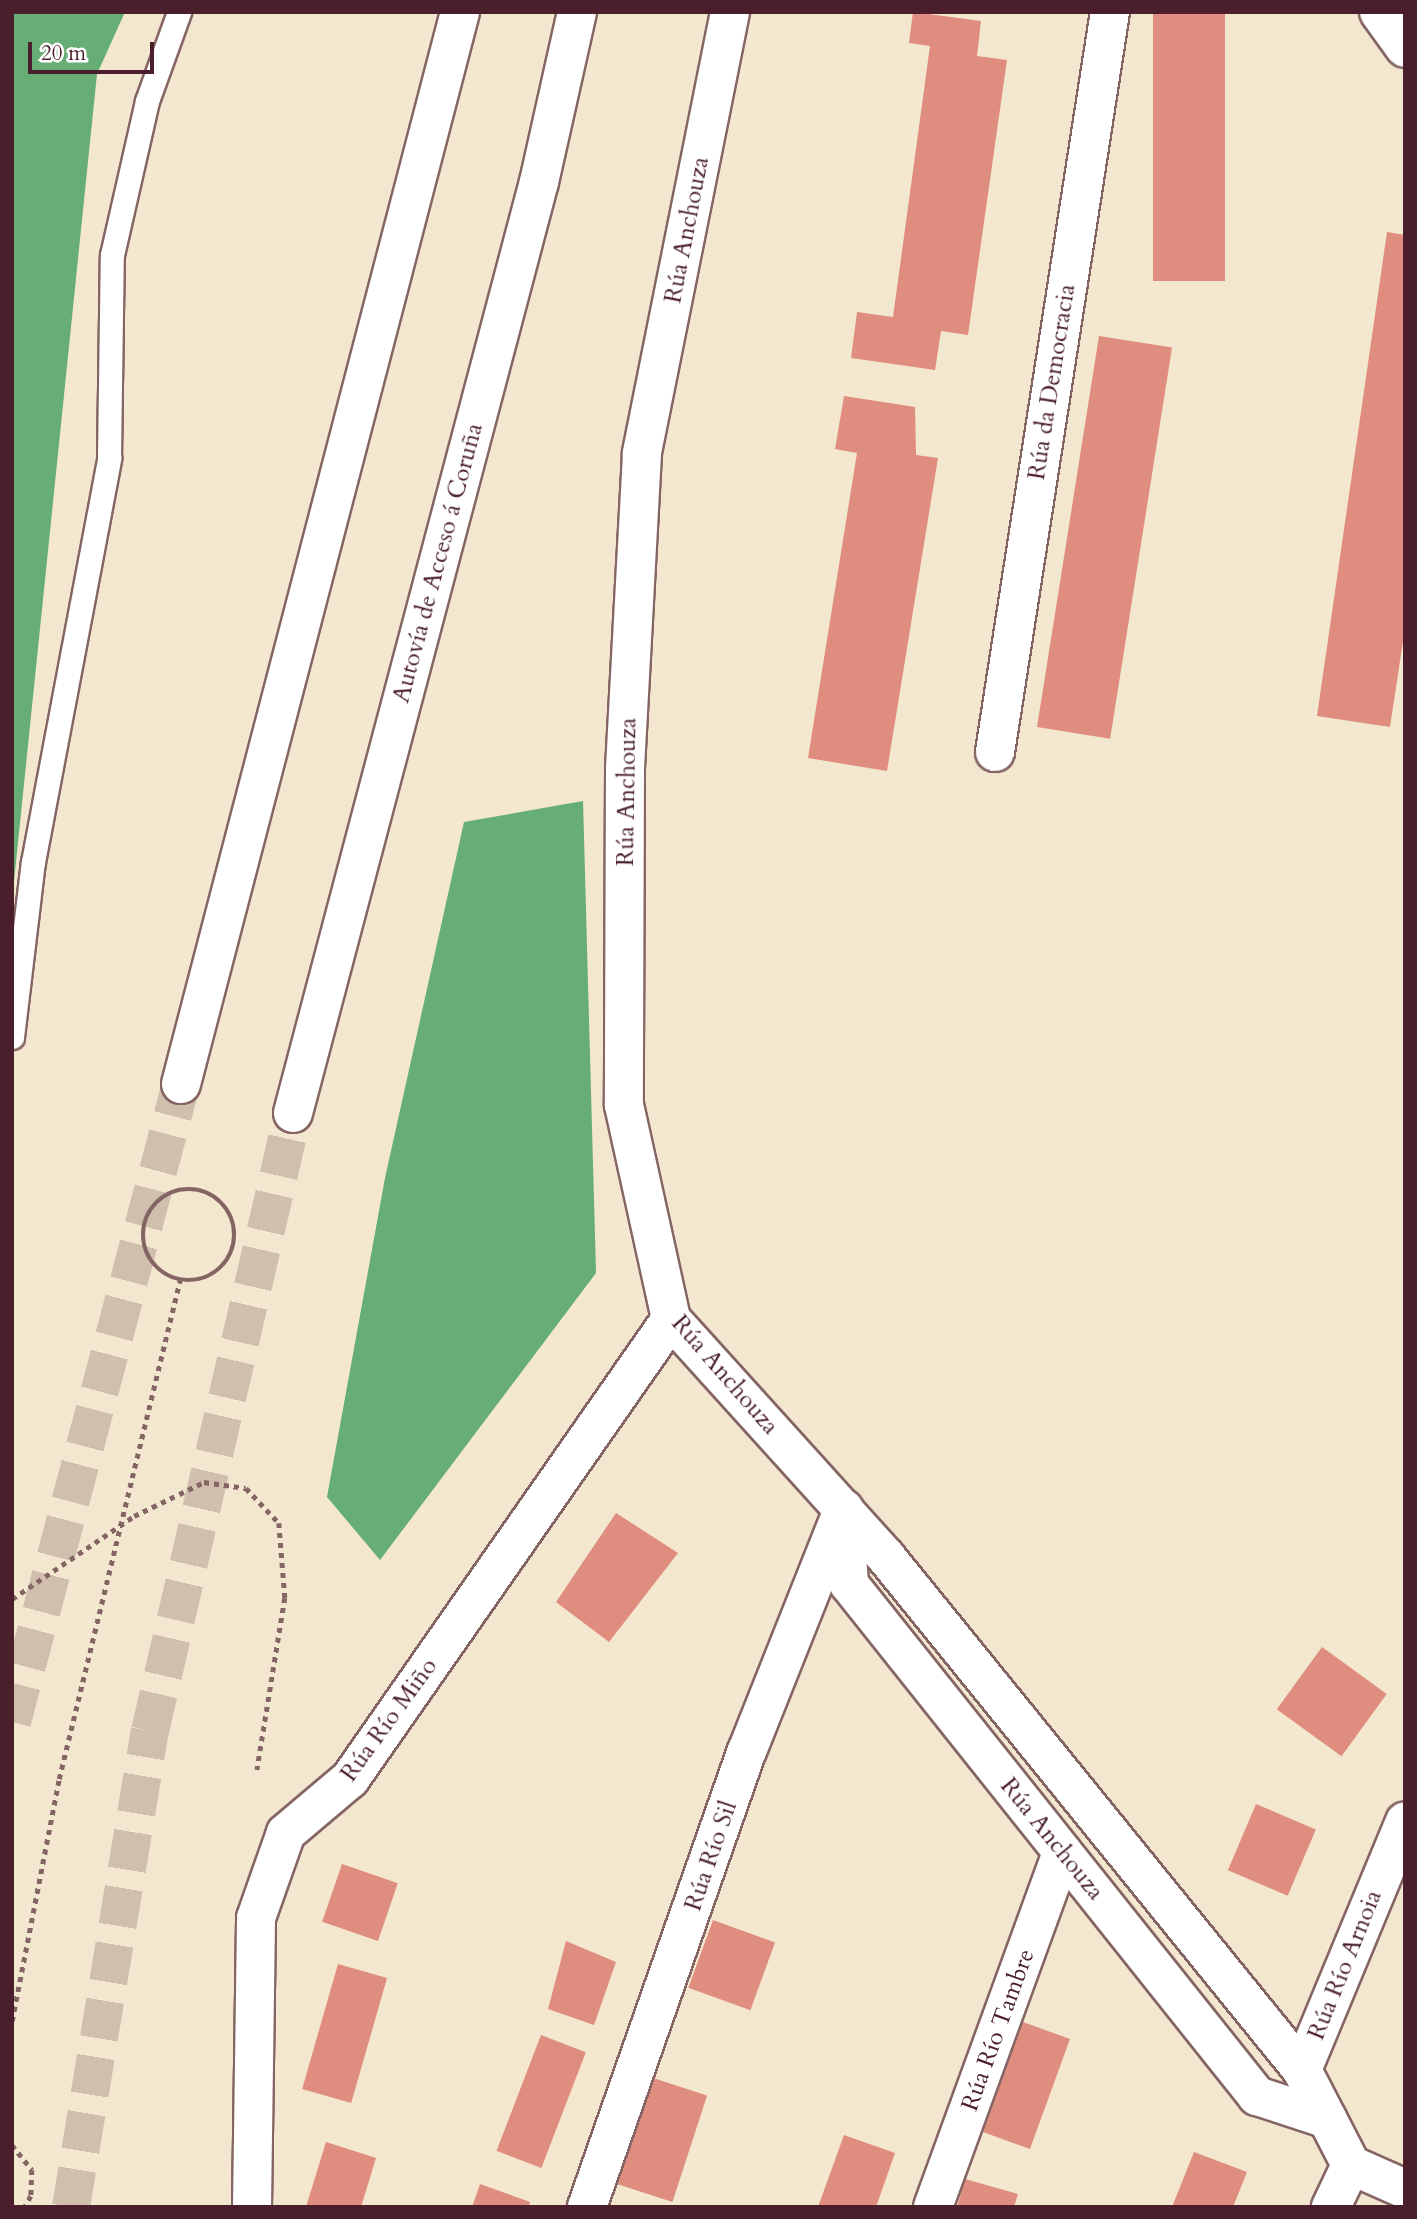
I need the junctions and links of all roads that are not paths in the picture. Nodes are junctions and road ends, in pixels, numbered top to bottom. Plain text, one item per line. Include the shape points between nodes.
1 (179, 12) edge
2 (460, 12) edge
3 (577, 12) edge
4 (730, 12) edge
5 (1110, 12) edge
6 (1379, 12) edge
7 (1405, 48) edge
8 (995, 752) dead end
9 (12, 1037) edge
10 (181, 1084) tunnel mouth
11 (293, 1113) tunnel mouth
12 (671, 1320) junction
13 (844, 1508) junction
14 (1405, 1821) edge
15 (1062, 1852) junction
16 (1302, 2070) junction
17 (1327, 2119) junction
18 (1351, 2165) junction
19 (1405, 2189) edge
20 (252, 2207) edge
21 (587, 2207) edge
22 (933, 2207) edge
23 (1331, 2207) edge

1 - 9 lane via 148,101 112,255 109,458 33,862
2 - 10 main road
3 - 11 main road, Autovía de Acceso á Coruña via 539,182
4 - 12 main road, Rúa Anchouza via 642,454 625,768 624,1105
5 - 8 main road, Rúa da Democracia
6 - 7 main road
12 - 13 main road, Rúa Anchouza
12 - 20 main road, Rúa Río Miño via 350,1779 286,1833 256,1917
13 - 15 main road, Rúa Anchouza via 849,1584
13 - 16 main road, Rúa Anchouza
13 - 21 main road, Rúa Río Sil via 747,1751
14 - 16 main road, Rúa Río Arnoia
15 - 17 main road, Rúa Anchouza via 1257,2096
15 - 22 main road, Rúa Río Tambre
16 - 17 main road, Rúa Anchouza
17 - 18 main road, Rúa Anchouza
18 - 19 main road
18 - 23 main road

